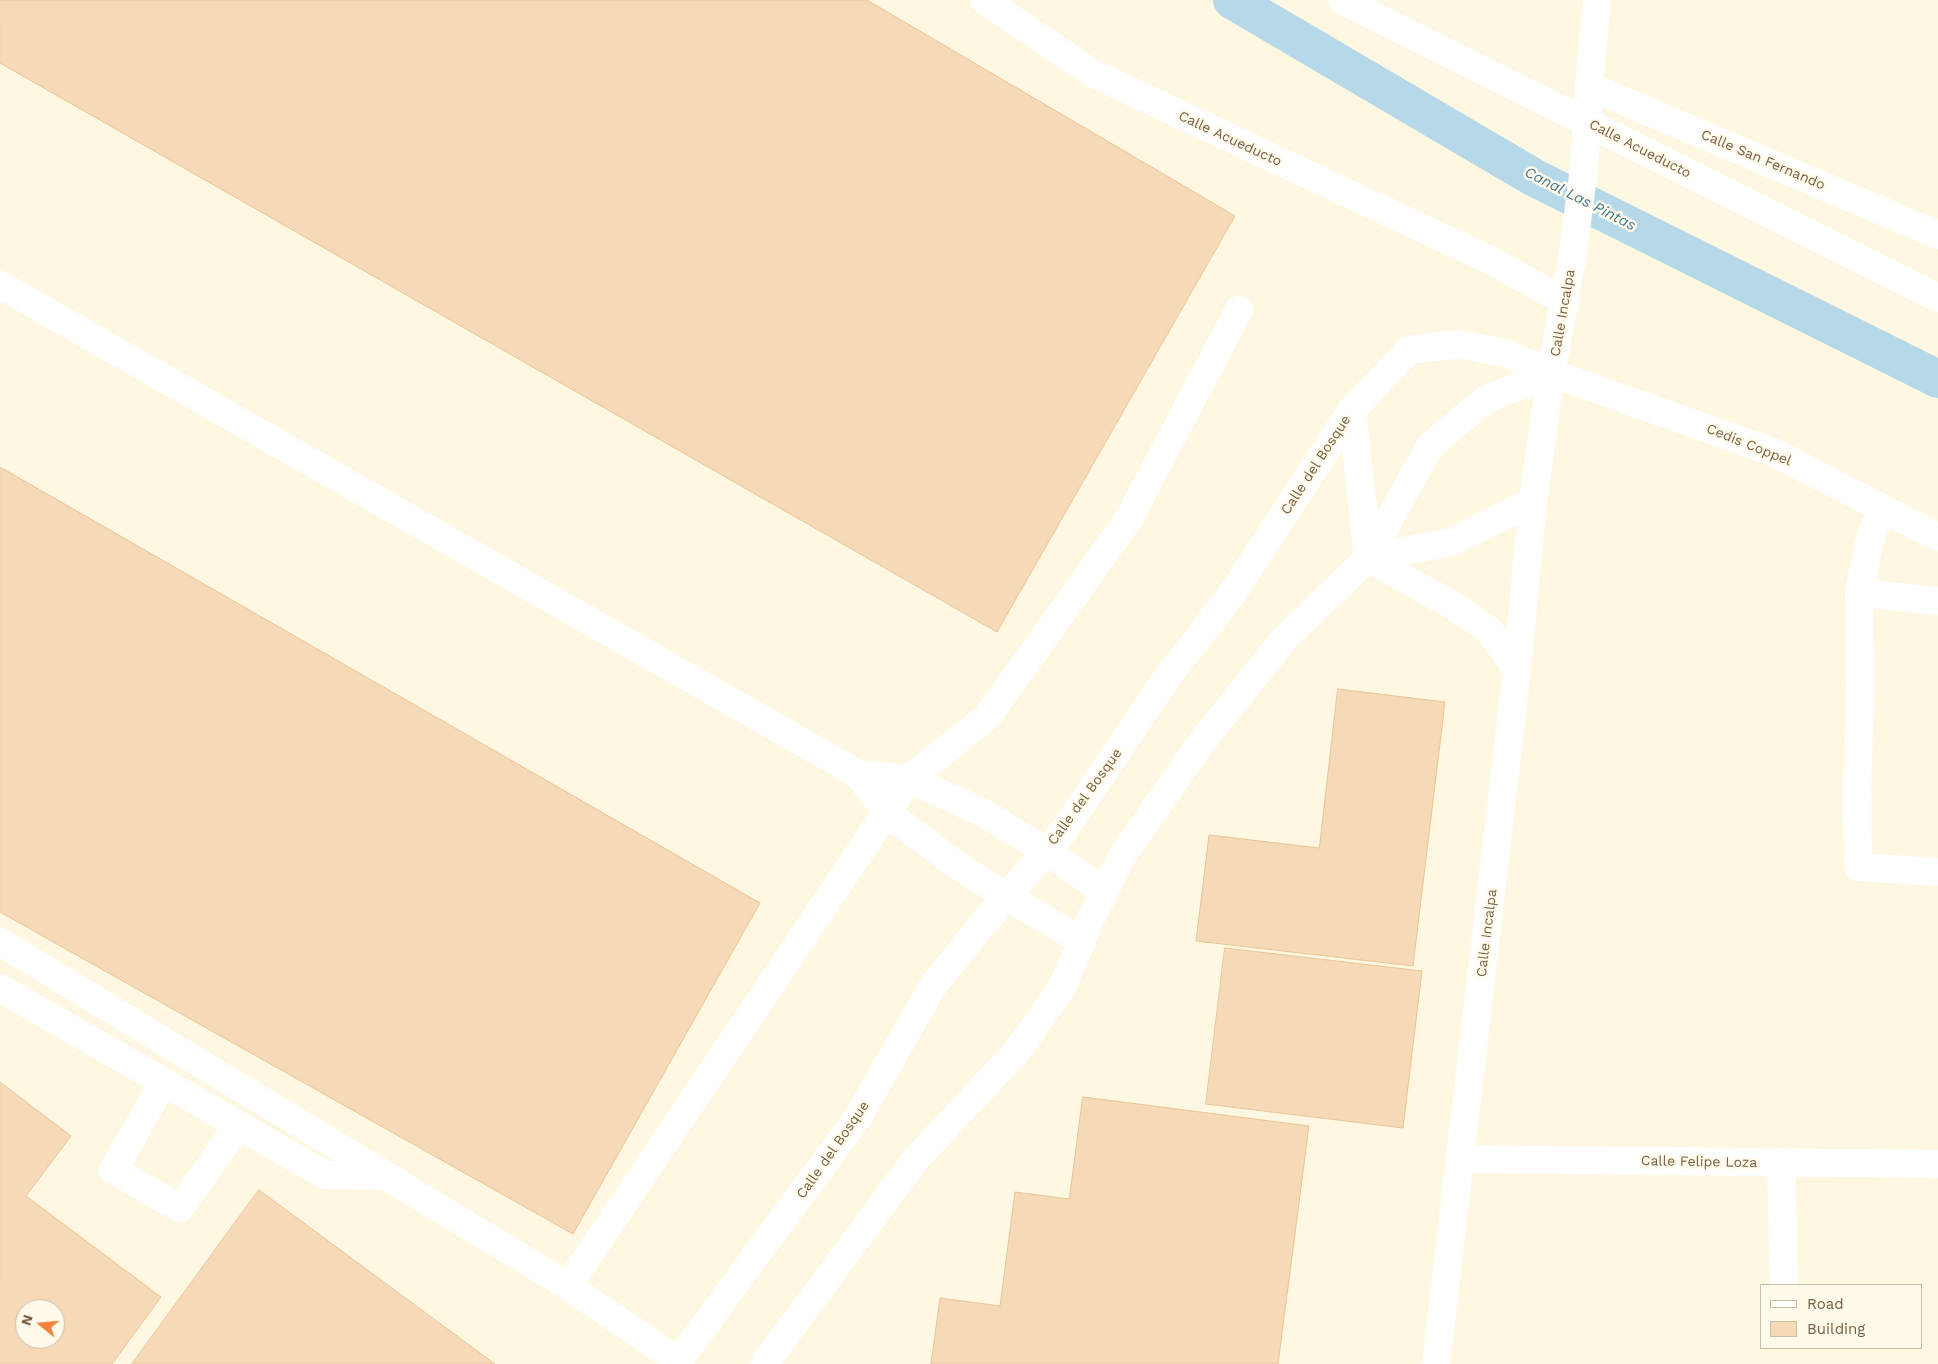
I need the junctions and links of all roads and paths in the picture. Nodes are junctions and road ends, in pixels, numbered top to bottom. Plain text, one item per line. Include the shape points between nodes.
1 (984, 0) edge
2 (1342, 0) edge
3 (1597, 0) edge
4 (1589, 86) junction
5 (1586, 122) junction
6 (1938, 235) edge
7 (0, 285) edge
8 (1938, 298) edge
9 (1566, 302) junction
10 (1239, 310) dead end
11 (1551, 374) junction
12 (1352, 410) junction
13 (1533, 501) junction
14 (1882, 508) junction
15 (1938, 537) edge
16 (1368, 558) junction
17 (1859, 594) junction
18 (1938, 600) edge
19 (1518, 669) junction
20 (858, 774) junction
21 (909, 779) junction
22 (886, 812) junction
23 (1046, 851) junction
24 (1938, 872) edge
25 (1105, 892) junction
26 (1007, 897) junction
27 (1082, 941) junction
28 (0, 942) edge
29 (0, 988) edge
30 (164, 1082) junction
31 (239, 1125) junction
32 (1461, 1159) junction
33 (1781, 1162) junction
34 (1938, 1164) edge
35 (387, 1176) junction
36 (1784, 1284) edge
37 (568, 1286) junction
38 (677, 1362) edge
39 (764, 1364) edge
40 (1436, 1364) edge

1 - 9 street, Calle Acueducto via 1092,74 1492,261
2 - 5 street, Calle Acueducto
3 - 4 street, Calle Incalpa
4 - 5 street, Calle Incalpa
4 - 6 street, Calle San Fernando
5 - 8 street, Calle Acueducto
5 - 9 street, Calle Incalpa via 1584,168
7 - 20 street
9 - 11 street, Calle Incalpa
10 - 21 street via 1128,520 987,717
11 - 12 street, Calle del Bosque via 1505,353 1458,344 1409,350
11 - 13 street, Calle Incalpa
11 - 14 street, Cedis Coppel via 1773,452
11 - 16 street via 1485,400 1430,446
12 - 16 street
12 - 23 street, Calle del Bosque via 1230,597 1166,679 1065,829
13 - 16 street via 1452,542
13 - 19 street, Calle Incalpa
14 - 15 street, Cedis Coppel
14 - 17 street via 1870,539
16 - 19 street via 1454,606 1489,630
16 - 25 street via 1286,637 1200,743 1124,853
17 - 18 street
17 - 24 street via 1858,867
19 - 32 street, Calle Incalpa
20 - 21 street
20 - 22 street
21 - 22 street
21 - 23 street via 984,813
22 - 26 street via 954,863
22 - 37 street
23 - 25 street
23 - 26 street, Calle del Bosque
25 - 27 street
26 - 27 street
26 - 38 street, Calle del Bosque via 933,986 858,1118
27 - 39 street via 1064,986 1018,1050 916,1159
28 - 35 street
29 - 30 street
30 - 31 street
30 - 31 street via 114,1170 180,1208
31 - 35 street via 325,1175
32 - 33 street, Calle Felipe Loza
32 - 40 street, Calle Incalpa
33 - 34 street, Calle Felipe Loza
33 - 36 street
35 - 37 street
37 - 38 street

